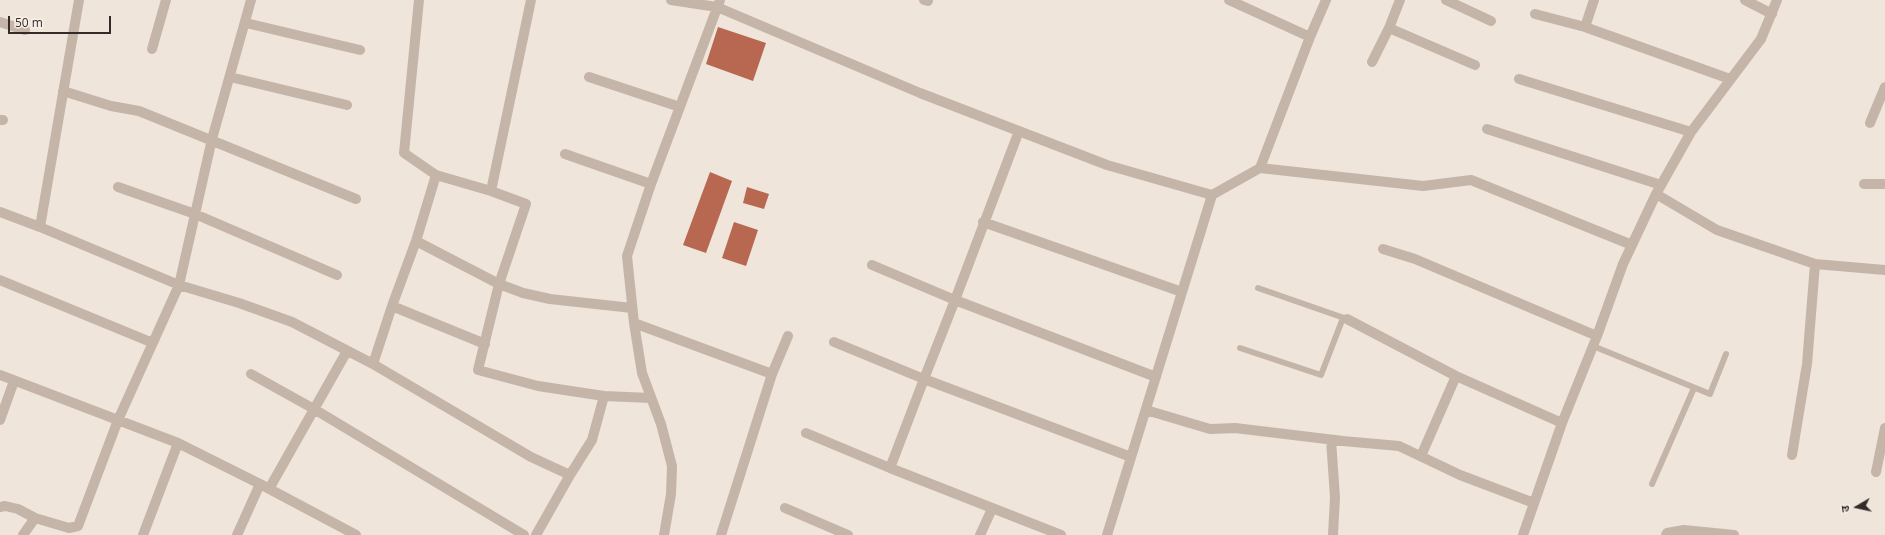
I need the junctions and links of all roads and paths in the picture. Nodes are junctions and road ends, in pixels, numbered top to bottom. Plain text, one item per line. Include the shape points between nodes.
1 (79, 0) edge
2 (166, 0) edge
3 (251, 0) edge
4 (419, 0) edge
5 (531, 0) edge
6 (671, 0) edge
7 (1229, 0) edge
8 (1326, 0) edge
9 (1400, 0) edge
10 (1446, 0) edge
11 (1594, 0) edge
12 (1746, 0) edge
13 (1777, 0) edge
14 (718, 4) edge
15 (1535, 14) dead end
16 (1772, 14) junction
17 (1491, 21) dead end
18 (0, 22) edge
19 (246, 23) junction
20 (1585, 27) junction
21 (1390, 28) junction
22 (25, 30) dead end
23 (1310, 37) junction
24 (152, 49) dead end
25 (360, 50) dead end
26 (1372, 62) dead end
27 (1475, 66) dead end
28 (230, 77) junction
29 (589, 77) dead end
30 (1730, 78) junction
31 (1519, 80) dead end
32 (1885, 87) edge
33 (63, 91) junction
34 (347, 105) dead end
35 (680, 107) junction
36 (1870, 124) dead end
37 (1487, 129) dead end
38 (1019, 131) junction
39 (1691, 132) junction
40 (212, 139) junction
41 (565, 154) dead end
42 (1260, 168) junction
43 (436, 175) junction
44 (651, 184) junction
45 (1864, 184) dead end
46 (1885, 184) edge
47 (118, 187) dead end
48 (1658, 190) junction
49 (491, 191) junction
50 (1212, 195) junction
51 (356, 199) dead end
52 (0, 212) edge
53 (195, 214) junction
54 (983, 222) junction
55 (40, 227) junction
56 (416, 242) junction
57 (1632, 245) junction
58 (1383, 249) dead end
59 (1815, 264) junction
60 (872, 265) dead end
61 (1885, 270) edge
62 (337, 275) dead end
63 (0, 280) edge
64 (499, 284) junction
65 (179, 285) junction
66 (1258, 288) dead end
67 (1182, 292) junction
68 (955, 300) junction
69 (392, 306) junction
70 (632, 308) junction
71 (1345, 318) junction
72 (634, 323) junction
73 (788, 336) dead end
74 (1597, 336) junction
75 (834, 342) dead end
76 (153, 343) junction
77 (485, 344) junction
78 (1593, 346) junction
79 (1240, 348) dead end
80 (347, 351) junction
81 (1726, 354) dead end
82 (373, 364) junction
83 (251, 374) dead end
84 (772, 374) junction
85 (0, 375) edge
86 (1456, 376) junction
87 (1156, 377) junction
88 (924, 378) junction
89 (14, 381) junction
90 (1694, 388) junction
91 (604, 396) junction
92 (651, 398) junction
93 (314, 409) junction
94 (1146, 410) junction
95 (0, 420) edge
96 (118, 420) junction
97 (1562, 423) junction
98 (1885, 428) edge
99 (806, 433) dead end
100 (1331, 440) junction
101 (178, 443) junction
102 (1792, 455) dead end
103 (1421, 456) junction
104 (1131, 457) junction
105 (890, 468) junction
106 (1876, 472) dead end
107 (570, 475) junction
108 (1652, 484) dead end
109 (265, 486) junction
110 (1534, 503) junction
111 (0, 507) edge
112 (785, 508) dead end
113 (992, 509) junction
114 (35, 518) junction
115 (844, 534) edge
116 (23, 535) edge
117 (143, 535) edge
118 (237, 535) edge
119 (356, 535) edge
120 (524, 535) edge
121 (536, 535) edge
122 (664, 535) edge
123 (721, 535) edge
124 (980, 535) edge
125 (1061, 535) edge
126 (1107, 535) edge
127 (1333, 535) edge
128 (1523, 535) edge
129 (1666, 535) edge
130 (1734, 535) edge

1 - 33 street
2 - 24 street
3 - 19 street
4 - 43 street via 404,153
5 - 49 street
6 - 14 street
7 - 23 street
8 - 23 street
9 - 21 street
10 - 17 street
11 - 20 street
12 - 16 street
13 - 16 street
14 - 35 street
14 - 38 street via 920,93
15 - 20 street
16 - 30 street via 1761,39
18 - 22 street
19 - 25 street
19 - 28 street
20 - 30 street
21 - 26 street
21 - 27 street
23 - 42 street
28 - 34 street
28 - 40 street
29 - 35 street
30 - 39 street
31 - 39 street
32 - 36 street
33 - 40 street via 111,106 139,111
33 - 55 street
35 - 44 street
37 - 48 street
38 - 50 street via 1107,165
38 - 54 street
39 - 48 street
40 - 51 street
40 - 53 street
41 - 44 street
42 - 50 street
42 - 57 street via 1423,186 1471,180
43 - 49 street
43 - 56 street
44 - 70 street via 627,256
45 - 46 street
47 - 53 street
48 - 57 street
48 - 59 street via 1717,230
49 - 64 street via 526,204
50 - 67 street
52 - 55 street
53 - 62 street
53 - 65 street
54 - 67 street
54 - 68 street
55 - 65 street
56 - 64 street
56 - 69 street
57 - 74 street
58 - 74 street via 1415,259
59 - 61 street
59 - 102 street via 1807,364
60 - 68 street
63 - 76 street
64 - 70 street via 550,300
64 - 77 street
65 - 76 street
65 - 80 street via 292,322
66 - 71 lane
67 - 87 street
68 - 87 street
68 - 88 street
69 - 77 street
69 - 82 street
70 - 72 street
71 - 79 lane via 1320,375
71 - 86 street
72 - 84 street
72 - 92 street via 642,373
73 - 84 street
74 - 78 street
75 - 88 street
76 - 96 street
77 - 91 street via 478,370 538,386
78 - 90 lane
78 - 97 street
80 - 82 street
80 - 93 street
81 - 90 lane via 1710,394
82 - 107 street via 531,457
83 - 93 street
84 - 123 street
85 - 89 street
86 - 97 street
86 - 103 street
87 - 94 street
88 - 104 street
88 - 105 street
89 - 95 street
89 - 96 street
90 - 108 lane
91 - 92 street
91 - 107 street via 592,440
92 - 122 street via 672,466 671,494
93 - 109 street
93 - 120 street
94 - 100 street via 1210,428 1235,428
94 - 104 street
96 - 101 street
96 - 114 street via 78,526 69,528
97 - 110 street
98 - 106 street
99 - 105 street
100 - 103 street via 1399,446
100 - 127 street via 1335,497
101 - 109 street
101 - 117 street
103 - 110 street via 1460,475
104 - 126 street
105 - 113 street
107 - 121 street
109 - 118 street
109 - 119 street
110 - 128 street
111 - 114 street via 18,509
112 - 115 street
113 - 124 street
113 - 125 street
114 - 116 street
129 - 130 street via 1684,530

